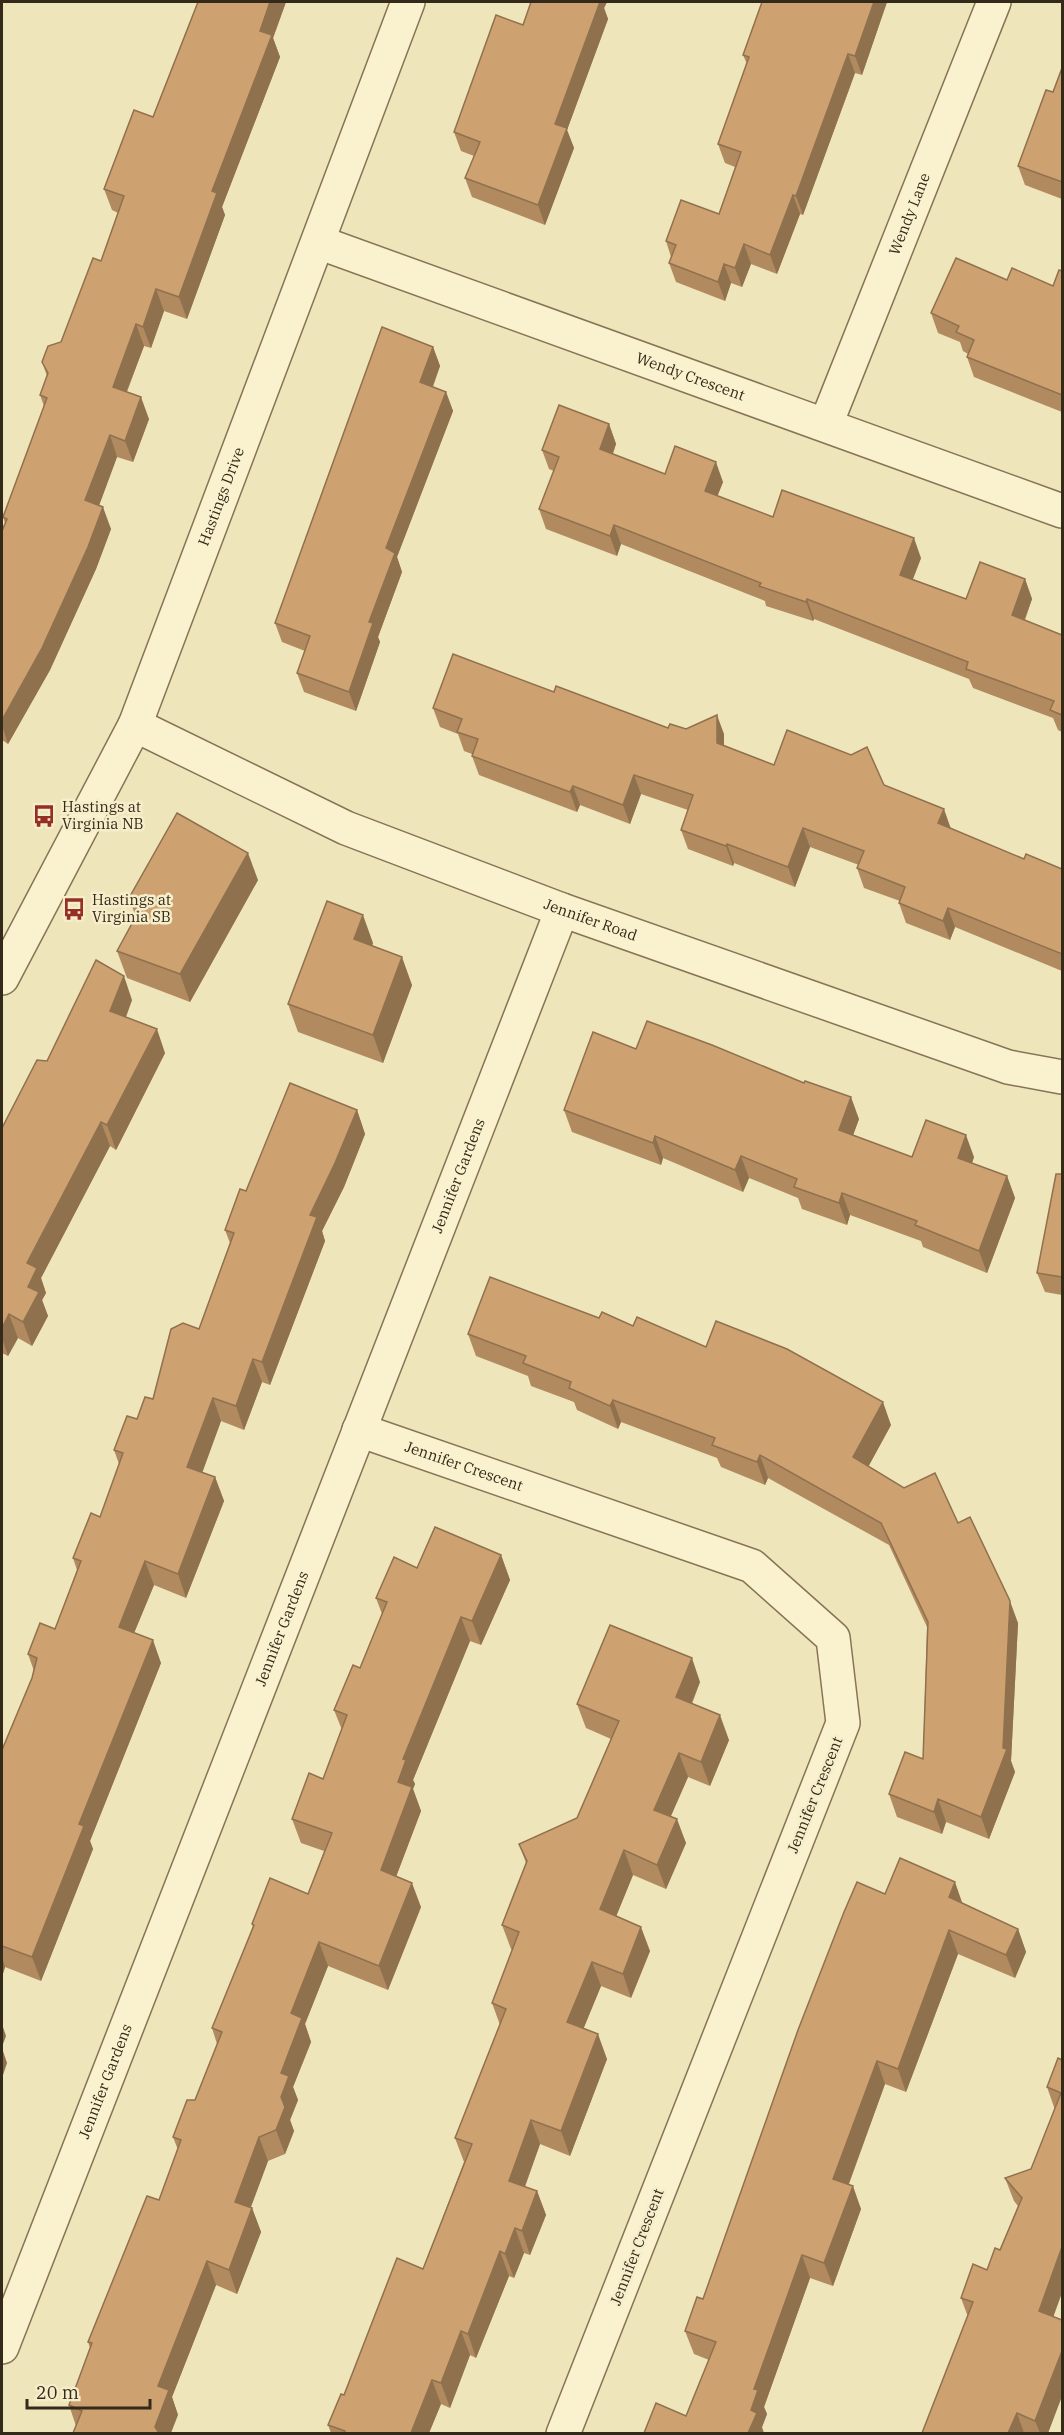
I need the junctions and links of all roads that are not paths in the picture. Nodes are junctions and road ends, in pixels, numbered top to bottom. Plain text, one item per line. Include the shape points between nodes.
1 (408, 2) edge
2 (994, 2) edge
3 (318, 242) junction
4 (826, 424) junction
5 (1062, 511) edge
6 (135, 725) junction
7 (562, 910) junction
8 (2, 978) edge
9 (1062, 1077) edge
10 (359, 1430) junction
11 (2, 2347) edge
12 (563, 2433) edge

1 - 3 street, Hastings Drive
2 - 4 street, Wendy Lane
3 - 4 street, Wendy Crescent
3 - 6 street, Hastings Drive
4 - 5 street, Wendy Crescent
6 - 7 street, Jennifer Road via 346,828
6 - 8 street, Hastings Drive
7 - 9 street, Jennifer Road via 1008,1067
7 - 10 street, Jennifer Gardens
10 - 11 street, Jennifer Gardens
10 - 12 street, Jennifer Crescent via 752,1566 832,1638 843,1723

